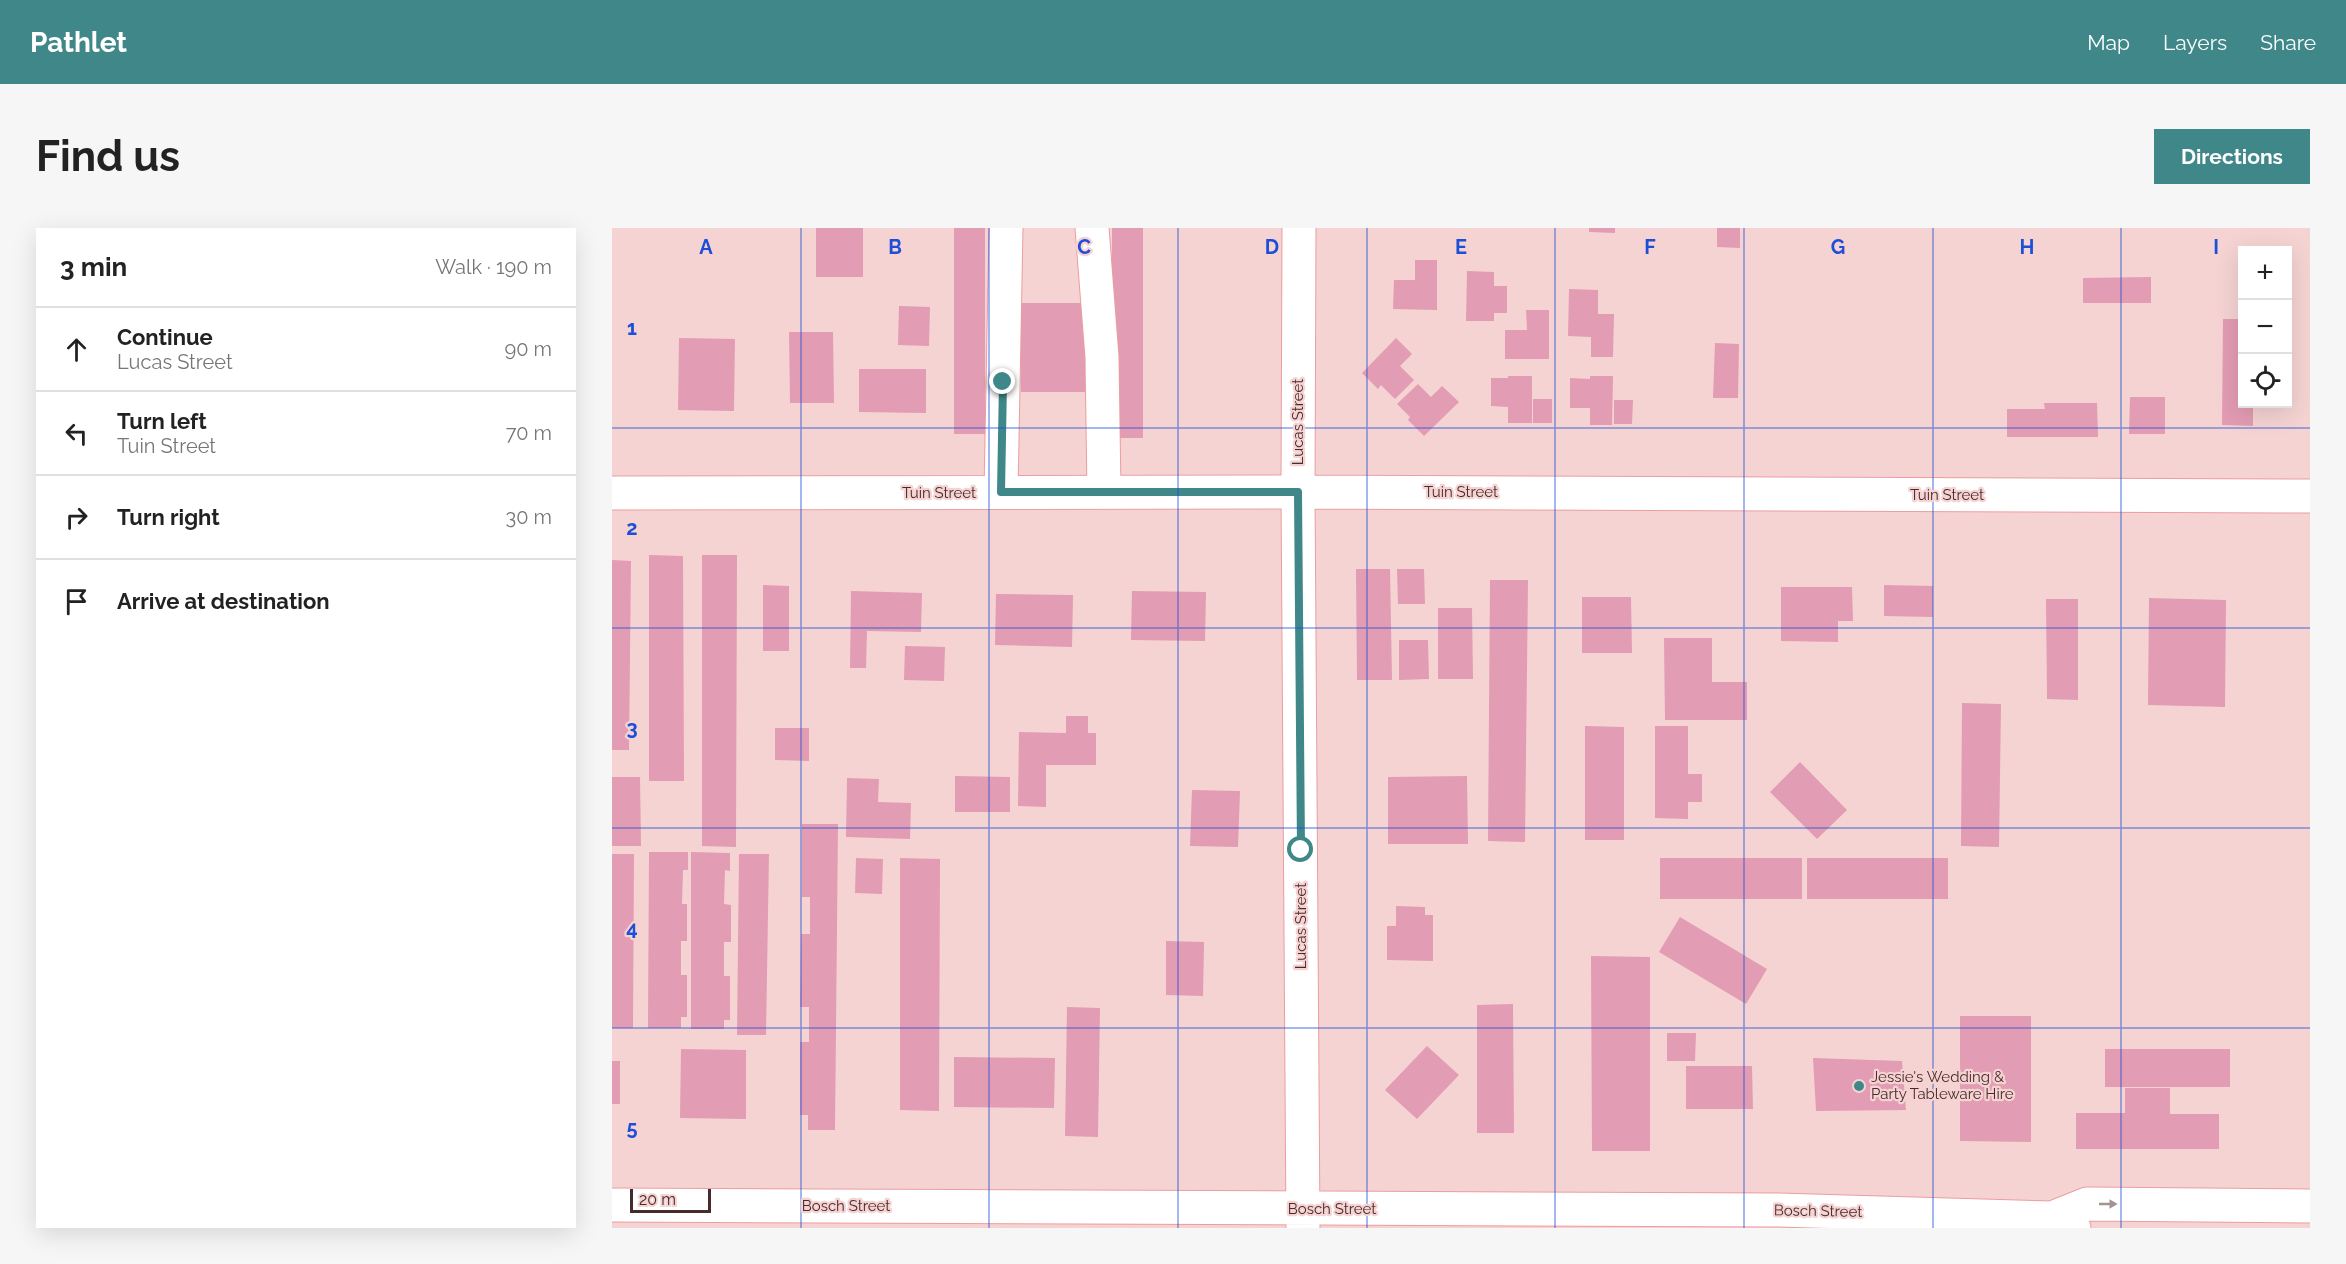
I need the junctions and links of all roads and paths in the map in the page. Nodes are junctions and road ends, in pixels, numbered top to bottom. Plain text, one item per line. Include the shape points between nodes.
1 (1006, 228) edge
2 (1092, 228) edge
3 (1299, 228) edge
4 (1001, 492) junction
5 (1104, 492) junction
6 (1298, 492) junction
7 (612, 493) edge
8 (2310, 496) edge
9 (612, 1205) edge
10 (2310, 1206) edge
11 (1304, 1218) edge
12 (1847, 1220) edge
13 (2063, 1223) edge

1 - 4 street
2 - 5 street via 1102,357
3 - 6 street, Lucas Street
4 - 5 street, Tuin Street
4 - 7 street, Tuin Street
5 - 6 street, Tuin Street
6 - 8 street, Tuin Street
6 - 11 street, Lucas Street
9 - 11 street, Bosch Street
13 -> 10 street, Bosch Street via 2087,1204
11 - 12 street, Bosch Street
12 - 13 street, Bosch Street

